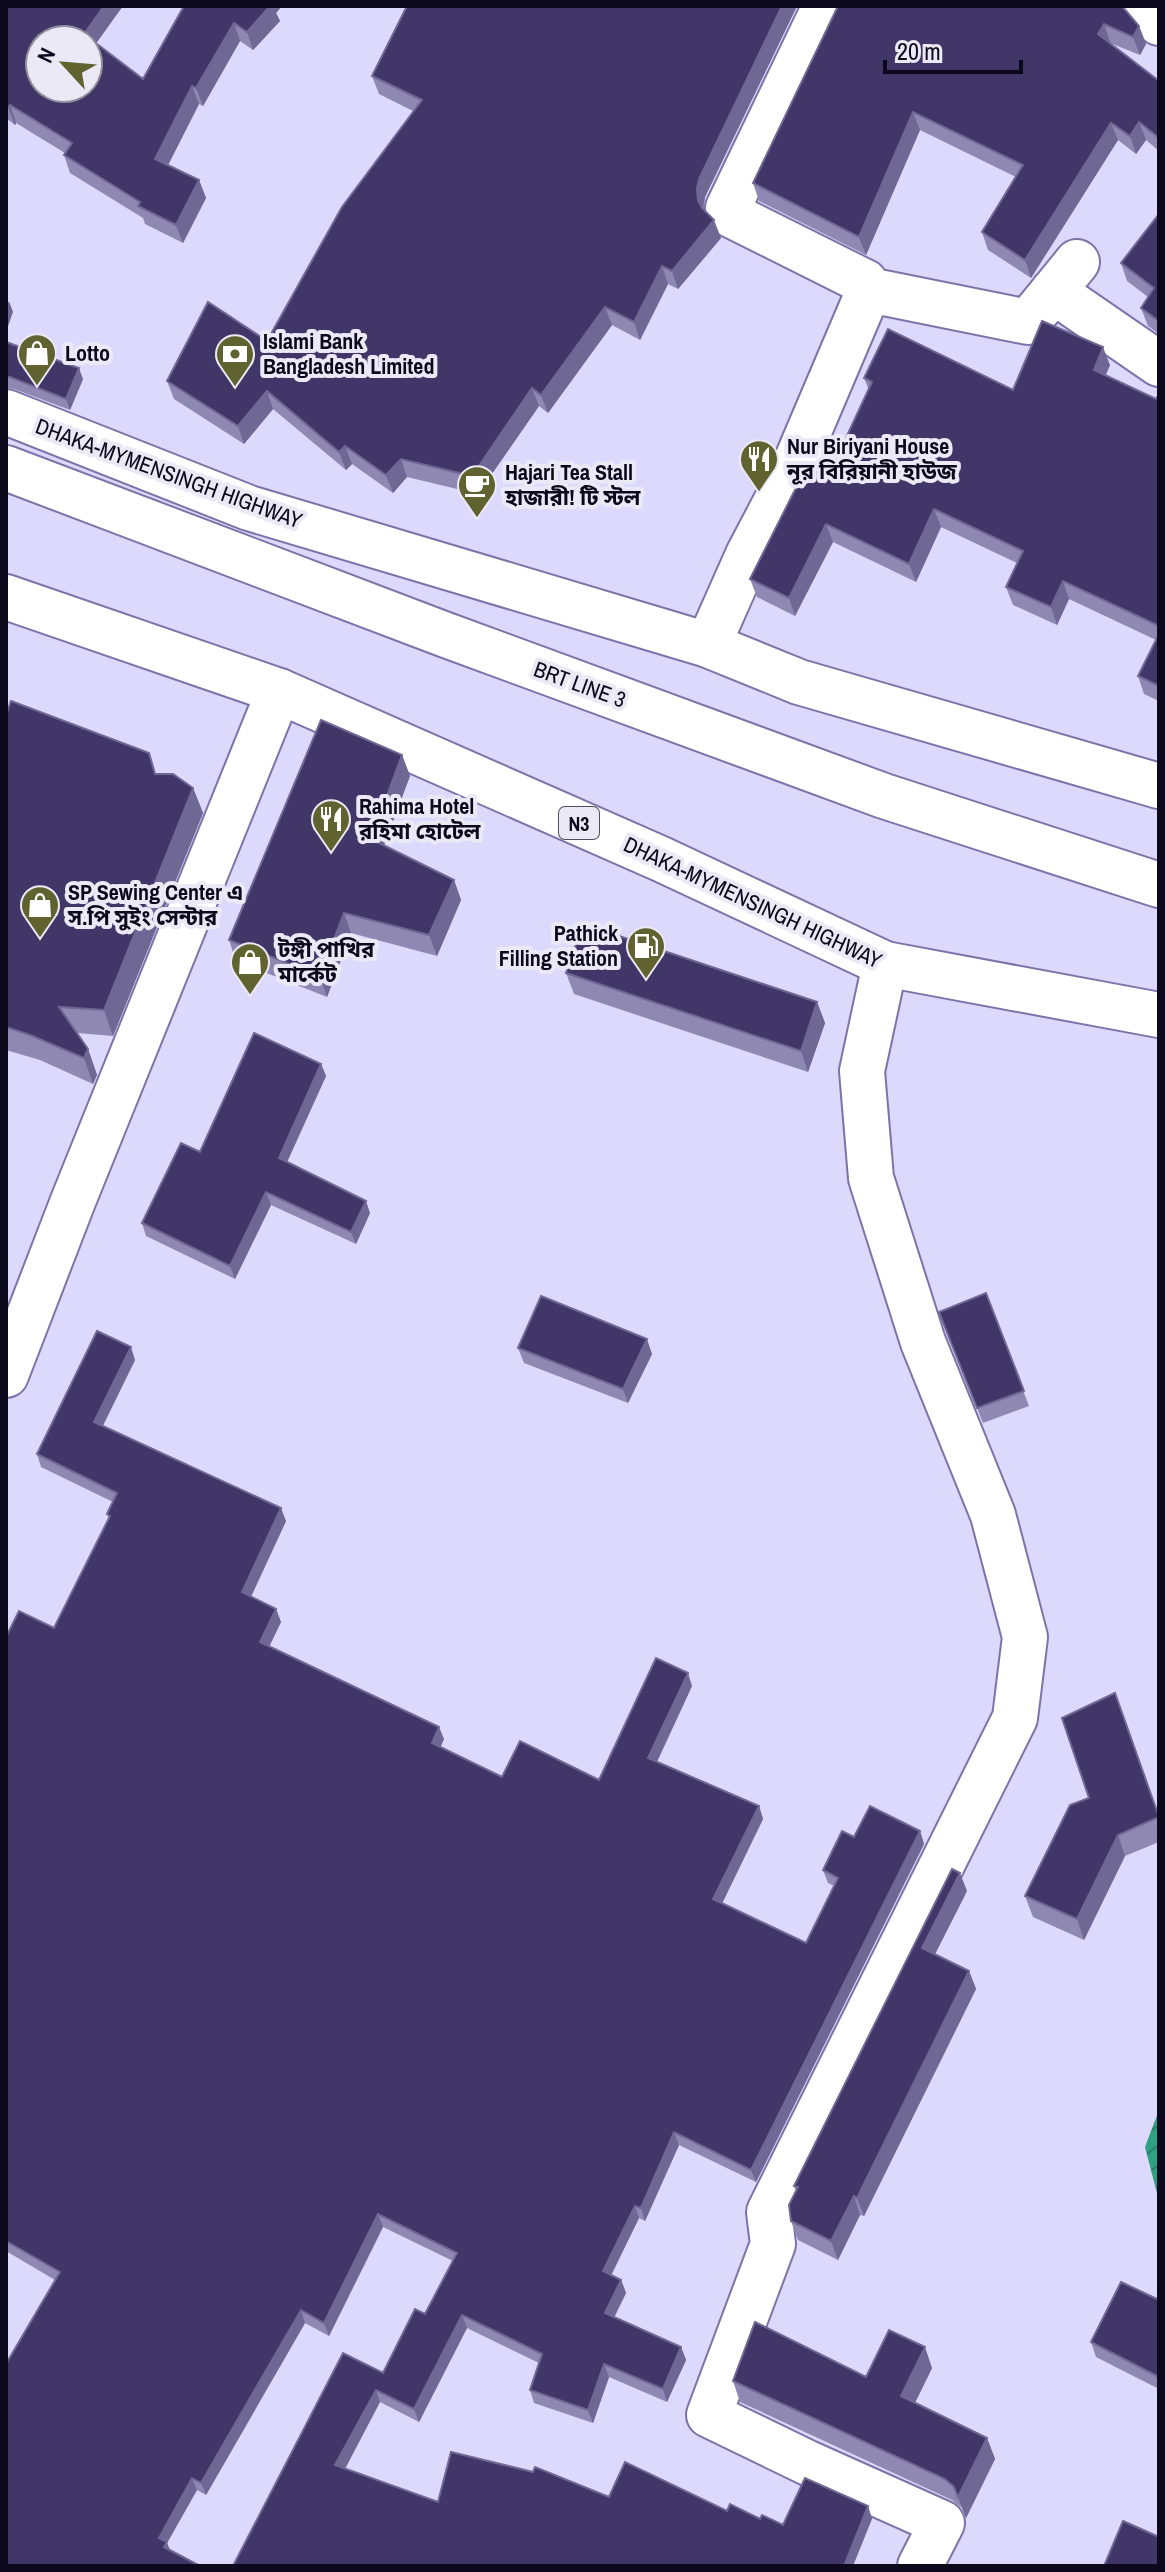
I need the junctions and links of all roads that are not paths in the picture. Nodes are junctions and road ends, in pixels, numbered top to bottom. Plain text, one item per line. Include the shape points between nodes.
1 (825, 6) edge
2 (1146, 6) edge
3 (1159, 23) edge
4 (869, 290) junction
5 (1159, 364) edge
6 (6, 412) edge
7 (6, 468) edge
8 (6, 597) edge
9 (708, 645) junction
10 (279, 691) junction
11 (1159, 786) edge
12 (1159, 885) edge
13 (885, 964) junction
14 (1159, 1015) edge
15 (6, 1375) edge
16 (920, 2566) edge

1 - 4 main road via 728,208 731,215 865,282
2 - 3 main road
4 - 5 main road via 1028,322 1065,276
4 - 9 main road via 792,471
6 - 9 main road, DHAKA-MYMENSINGH HIGHWAY via 249,508
7 - 12 main road, BRT LINE 3 via 884,796
8 - 10 main road, DHAKA-MYMENSINGH HIGHWAY / N3
9 - 11 main road, DHAKA-MYMENSINGH HIGHWAY via 799,682
10 - 13 main road, DHAKA-MYMENSINGH HIGHWAY / N3
10 - 15 main road
13 - 14 main road, DHAKA-MYMENSINGH HIGHWAY / N3
13 - 16 main road via 862,1071 871,1178 923,1342 993,1515 1025,1637 1015,1718 769,2212 773,2244 709,2415 942,2523

